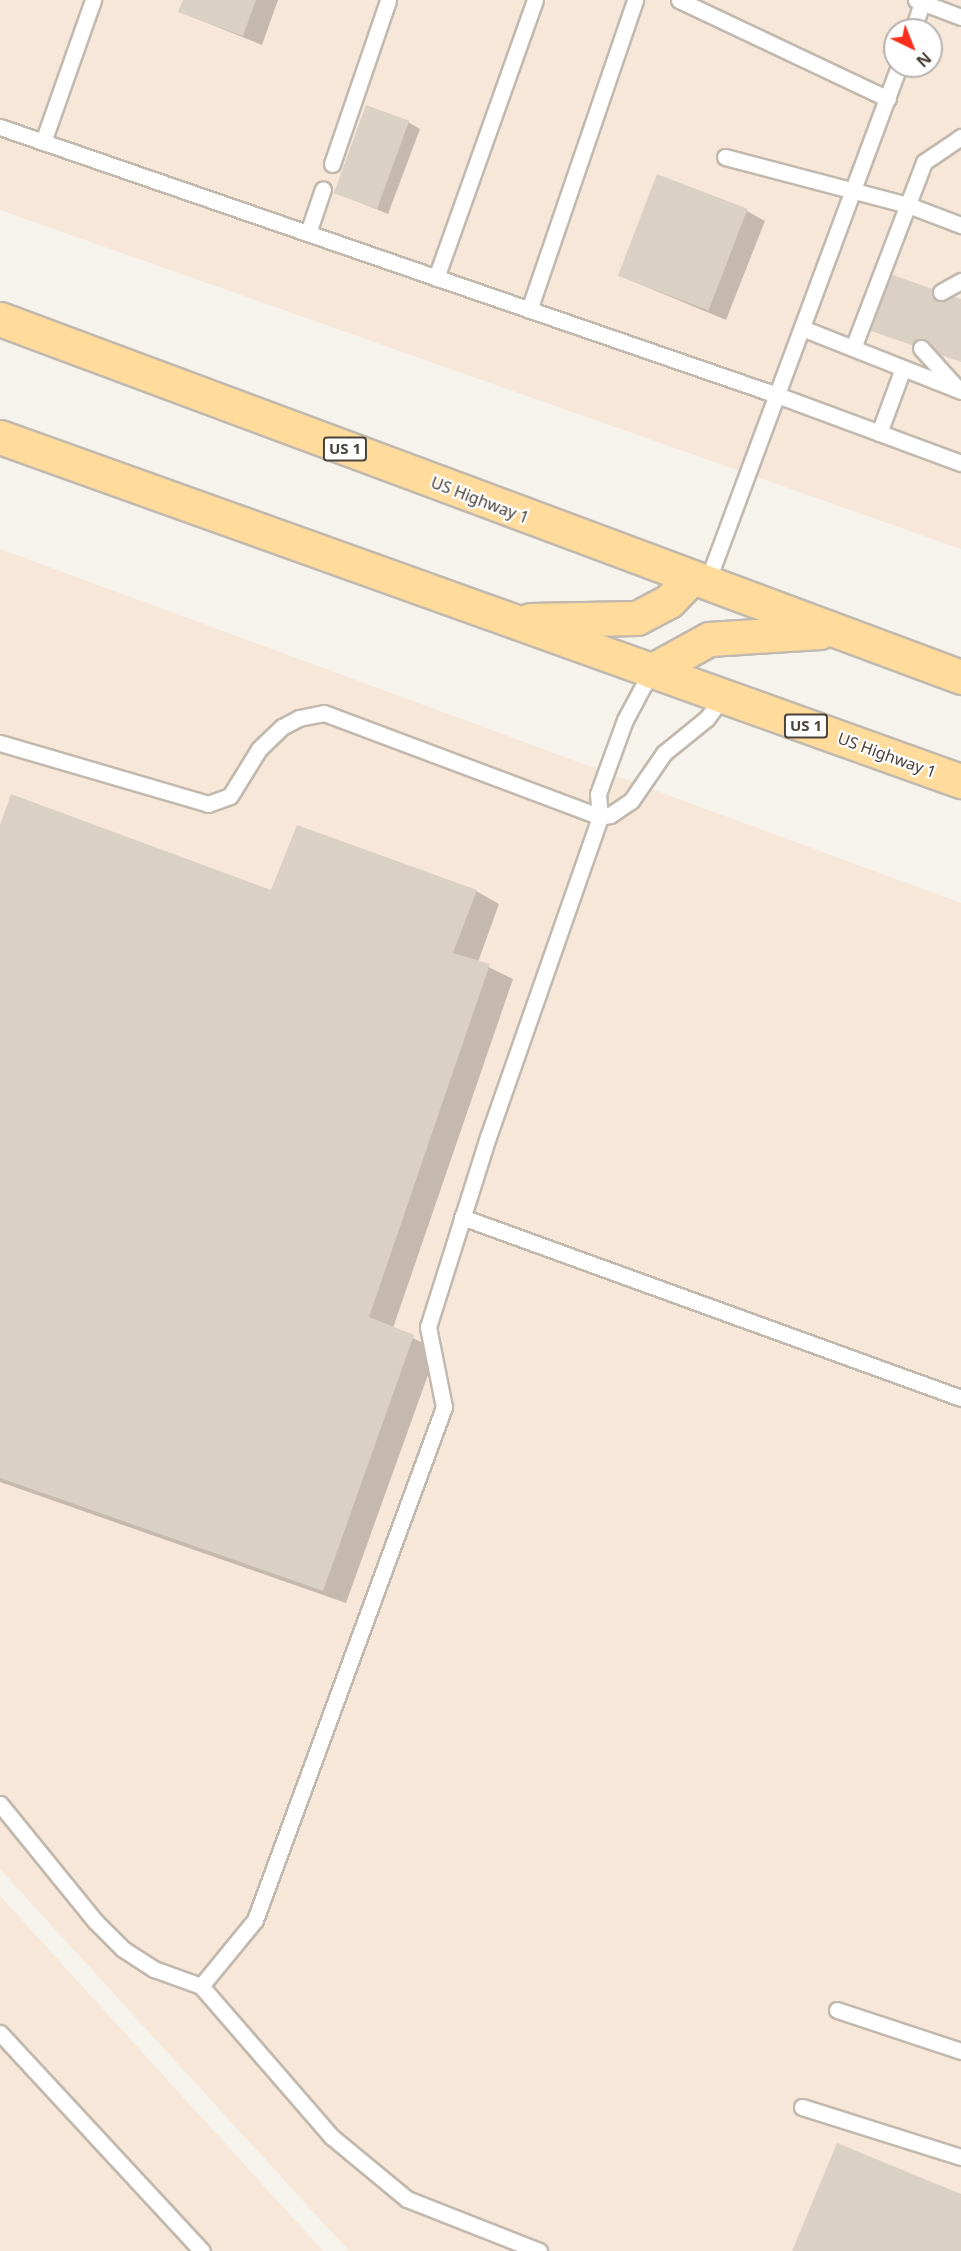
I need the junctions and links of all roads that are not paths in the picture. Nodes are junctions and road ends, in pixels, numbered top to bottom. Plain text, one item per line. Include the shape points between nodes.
1 (93, 0) edge
2 (388, 0) edge
3 (535, 0) edge
4 (635, 0) edge
5 (679, 0) edge
6 (919, 2) edge
7 (961, 17) edge
8 (916, 18) edge
9 (895, 78) edge
10 (888, 99) junction
11 (0, 127) edge
12 (961, 136) edge
13 (43, 142) junction
14 (725, 157) dead end
15 (332, 164) dead end
16 (323, 189) dead end
17 (852, 191) junction
18 (908, 205) junction
19 (961, 225) edge
20 (308, 233) junction
21 (436, 278) junction
22 (961, 282) edge
23 (941, 292) dead end
24 (529, 310) junction
25 (0, 319) edge
26 (802, 328) junction
27 (853, 348) junction
28 (921, 348) dead end
29 (903, 368) junction
30 (961, 389) edge
31 (777, 395) junction
32 (879, 433) junction
33 (0, 437) edge
34 (961, 463) edge
35 (698, 582) junction
36 (510, 621) junction
37 (833, 631) junction
38 (651, 671) junction
39 (961, 677) edge
40 (723, 697) junction
41 (0, 743) edge
42 (961, 781) edge
43 (600, 817) junction
44 (462, 1217) junction
45 (961, 1398) edge
46 (0, 1804) edge
47 (201, 1986) junction
48 (837, 2010) dead end
49 (0, 2033) edge
50 (961, 2051) edge
51 (802, 2108) dead end
52 (961, 2157) edge
53 (202, 2251) edge
54 (539, 2251) edge

1 - 13 lane
2 - 15 lane
3 - 21 lane
4 - 24 lane
5 - 10 lane
6 - 7 lane
6 - 8 lane
9 - 10 lane
10 - 17 lane
11 - 13 lane
12 - 18 lane via 924,162
13 - 20 lane
14 - 17 lane
16 - 20 lane
17 - 18 lane
17 - 26 lane
18 - 19 lane
18 - 27 lane
20 - 21 lane
21 - 24 lane
22 - 23 lane
24 - 31 lane
25 - 35 main road, US Highway 1 / US 1
26 - 27 lane
26 - 31 lane
27 - 29 lane
28 - 30 lane
29 - 30 lane
29 - 32 lane
31 - 32 lane
31 - 35 lane
32 - 34 lane
33 - 36 main road, US Highway 1 / US 1
35 - 36 main road via 638,618
35 - 37 main road, US Highway 1 / US 1
36 - 38 main road, US Highway 1 / US 1
37 - 38 main road via 709,639
37 - 39 main road, US Highway 1 / US 1
38 - 40 main road, US Highway 1 / US 1
38 - 43 lane via 625,720 598,794
40 - 42 main road, US Highway 1 / US 1
40 - 43 lane via 707,718 664,753 631,801
41 - 43 lane via 208,804 230,796 259,749 282,727 299,718 324,713
43 - 44 lane
44 - 45 lane
44 - 47 lane via 428,1327 444,1407 255,1920
46 - 47 lane via 96,1922 123,1948 154,1969
47 - 54 lane via 332,2138 407,2199
48 - 50 lane
49 - 53 lane
51 - 52 lane

